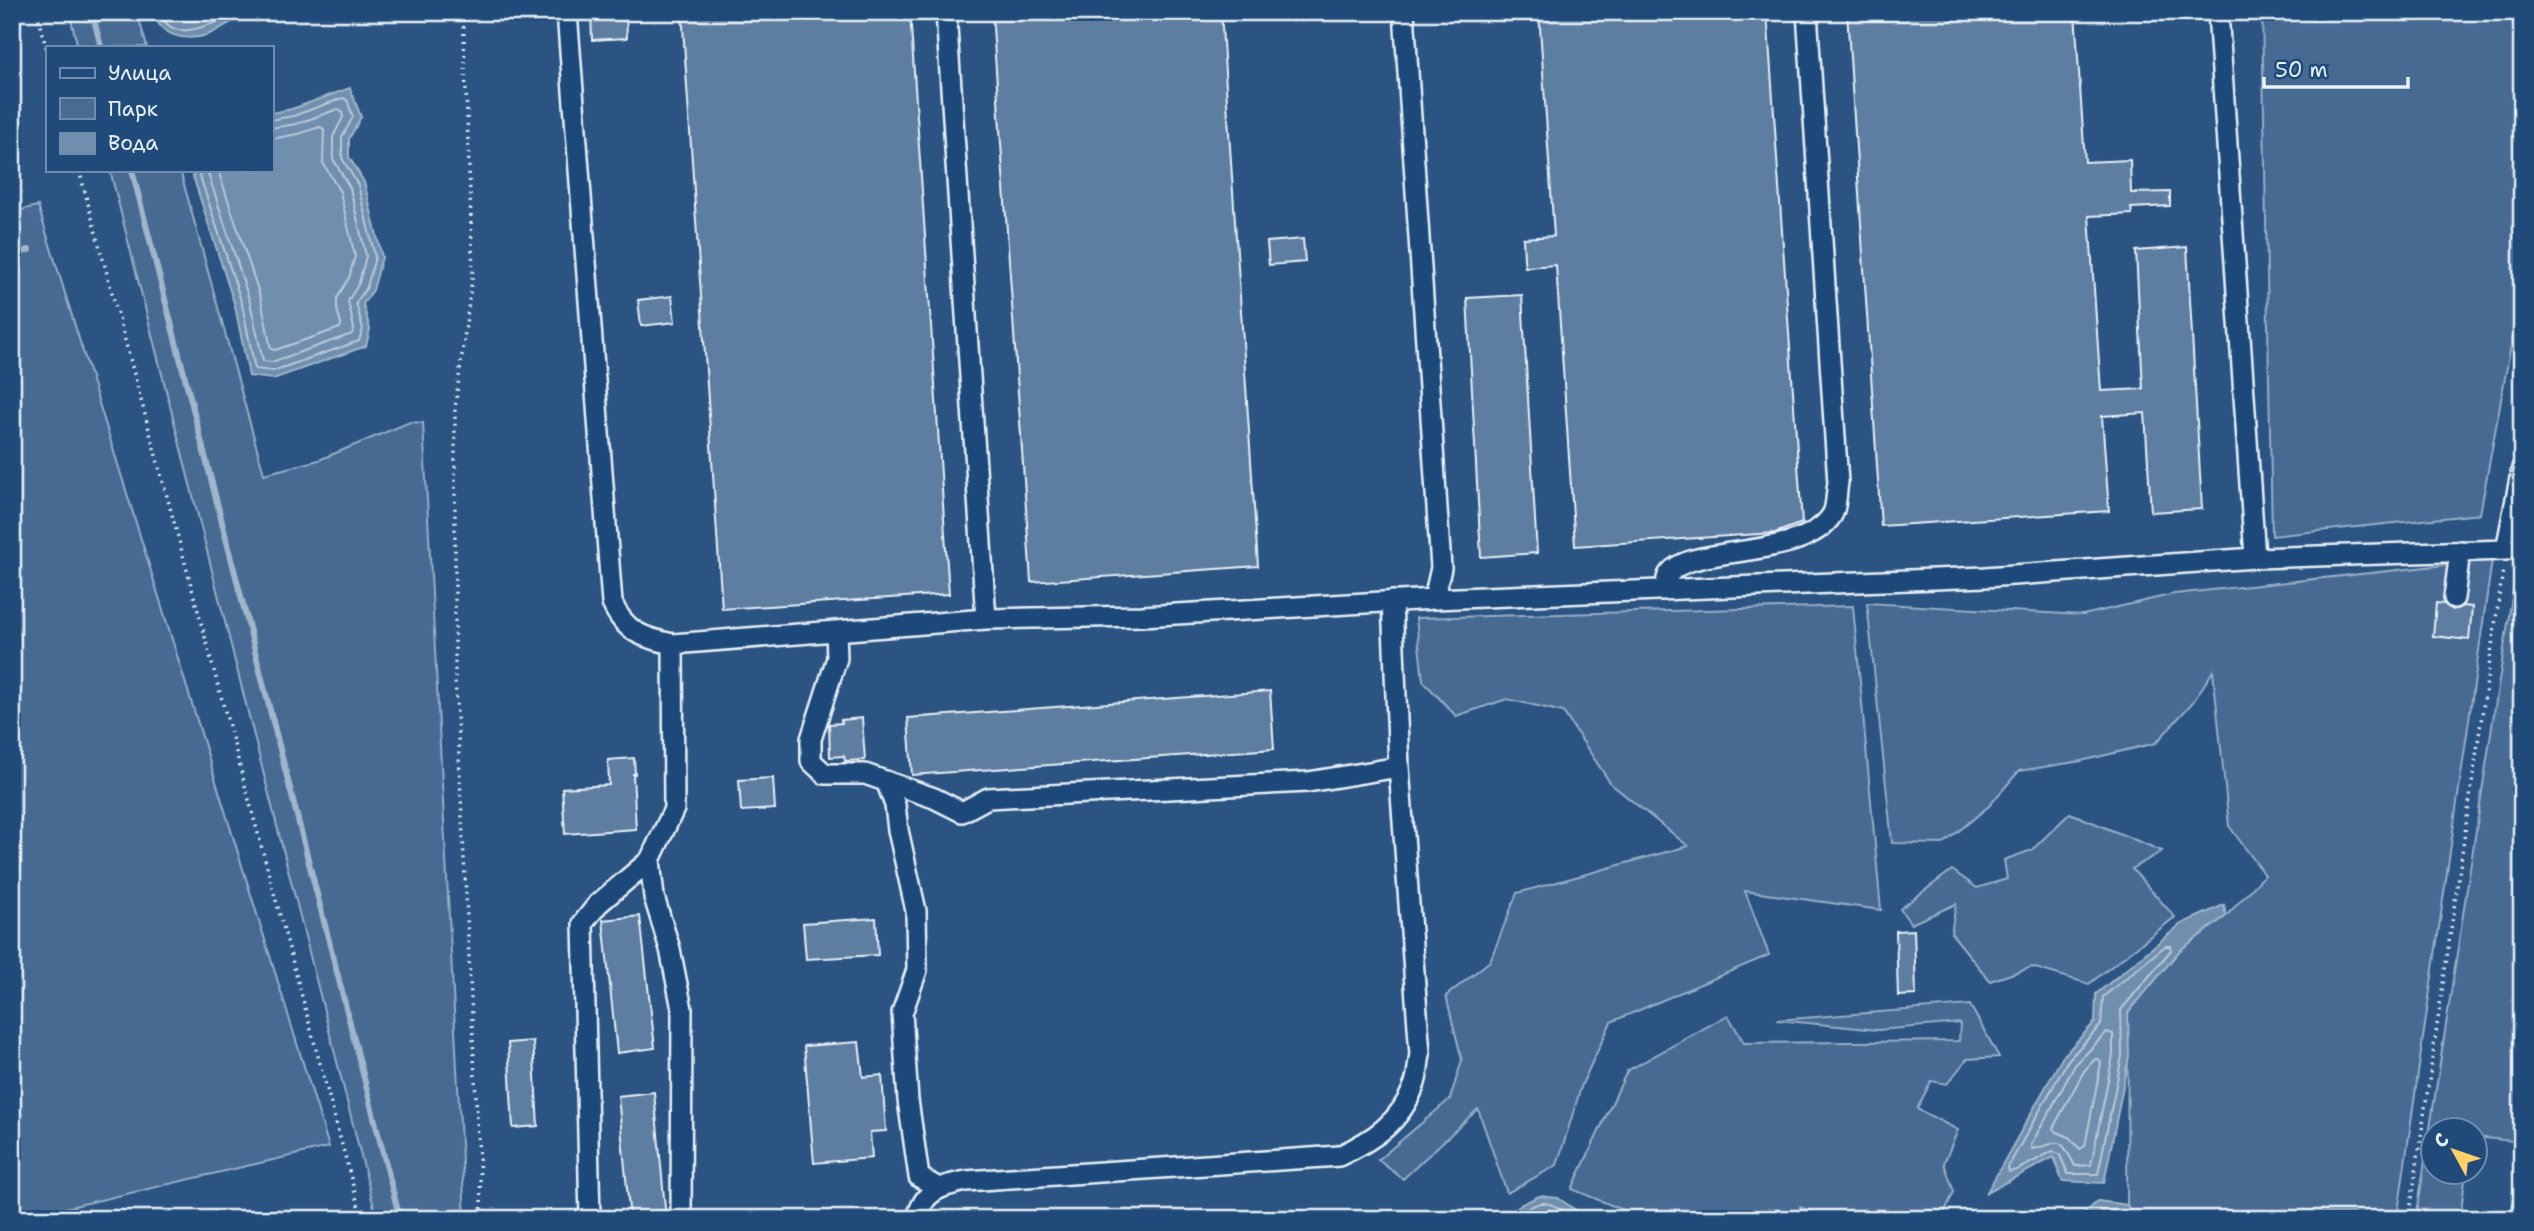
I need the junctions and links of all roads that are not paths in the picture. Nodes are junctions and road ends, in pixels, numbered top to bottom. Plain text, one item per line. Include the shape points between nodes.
1 (567, 12) edge
2 (946, 12) edge
3 (1405, 12) edge
4 (1807, 12) edge
5 (2218, 12) edge
6 (2522, 468) edge
7 (2460, 551) junction
8 (2255, 558) junction
9 (1665, 590) junction
10 (2454, 598) dead end
11 (1434, 599) junction
12 (1392, 601) junction
13 (986, 619) junction
14 (836, 631) junction
15 (673, 643) junction
16 (1399, 767) junction
17 (886, 781) junction
18 (650, 860) junction
19 (937, 1187) junction
20 (590, 1219) edge
21 (681, 1219) edge
22 (917, 1219) edge

1 - 15 lane via 612,603 620,622 647,639
2 - 13 lane
3 - 11 lane via 1441,568
4 - 9 lane via 1838,483 1833,514 1817,530 1794,541 1684,562 1668,574
5 - 8 lane
6 - 7 lane via 2506,550
7 - 8 lane
7 - 10 lane
8 - 9 lane via 1985,578
9 - 11 lane
11 - 12 lane
12 - 13 lane via 1142,616
12 - 16 lane
13 - 14 lane
14 - 15 lane
14 - 17 lane via 836,658 811,739 811,761 825,774 865,774
15 - 18 lane via 674,810
16 - 17 lane via 1308,782 988,798 962,812
16 - 19 lane via 1420,1054 1415,1086 1398,1116 1373,1140 1339,1156 966,1181
17 - 19 lane via 895,804 916,911 917,970 902,1013 908,1100 919,1177
18 - 20 lane via 598,904 583,923
18 - 21 lane via 654,897 682,1009
19 - 22 lane via 919,1209

